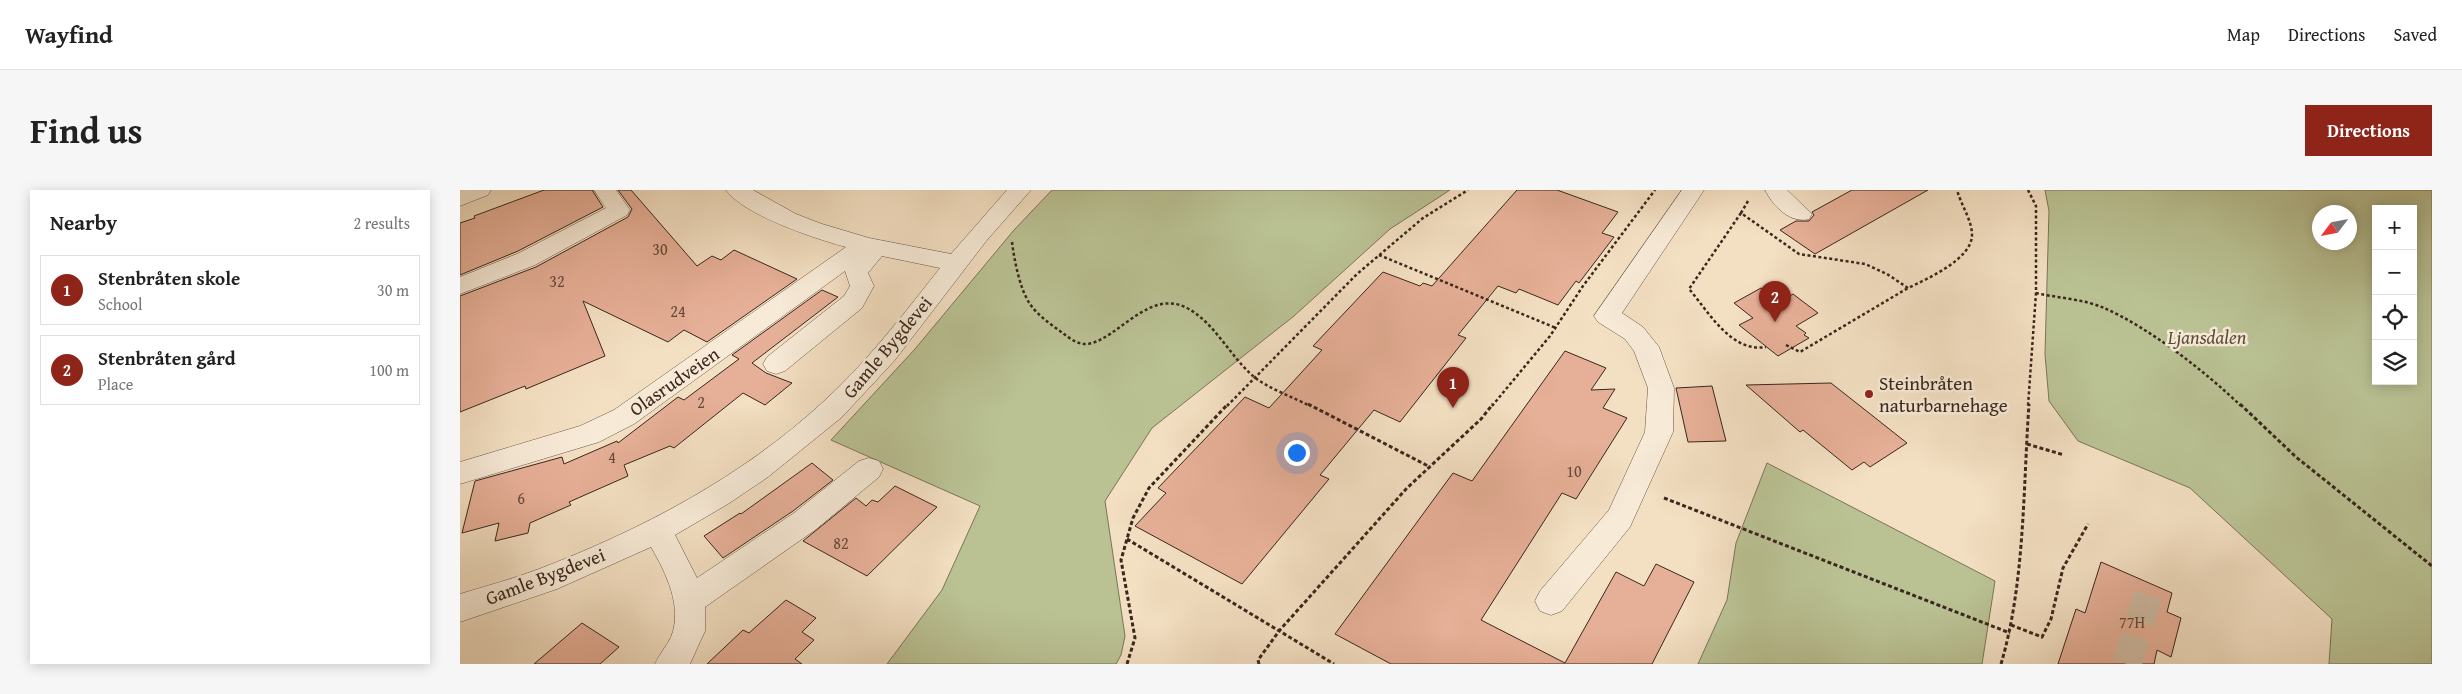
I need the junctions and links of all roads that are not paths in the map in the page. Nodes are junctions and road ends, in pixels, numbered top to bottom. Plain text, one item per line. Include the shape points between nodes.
1 (480, 190) edge
2 (605, 190) edge
3 (737, 190) edge
4 (1020, 190) edge
5 (1693, 190) edge
6 (1776, 190) edge
7 (460, 200) edge
8 (1802, 214) dead end
9 (870, 247) junction
10 (954, 263) junction
11 (460, 286) edge
12 (776, 364) dead end
13 (868, 469) dead end
14 (460, 473) edge
15 (656, 529) junction
16 (690, 600) junction
17 (1551, 601) dead end
18 (460, 608) edge
19 (671, 664) edge

1 - 7 street
2 - 11 street via 619,210 528,258
3 - 9 street via 763,208 814,231
4 - 10 street, Gamle Bygdevei
5 - 17 street via 1607,316 1634,333 1646,347 1661,388 1659,432 1620,518
6 - 8 street via 1780,198
9 - 10 street
9 - 12 street via 856,273 862,286 853,302
9 - 14 street, Olasrudveien via 624,417 589,434
10 - 15 street, Gamle Bygdevei via 889,350 841,402 762,465
13 - 16 street via 834,500
15 - 16 street
15 - 18 street, Gamle Bygdevei via 546,580
16 - 19 street via 689,635

